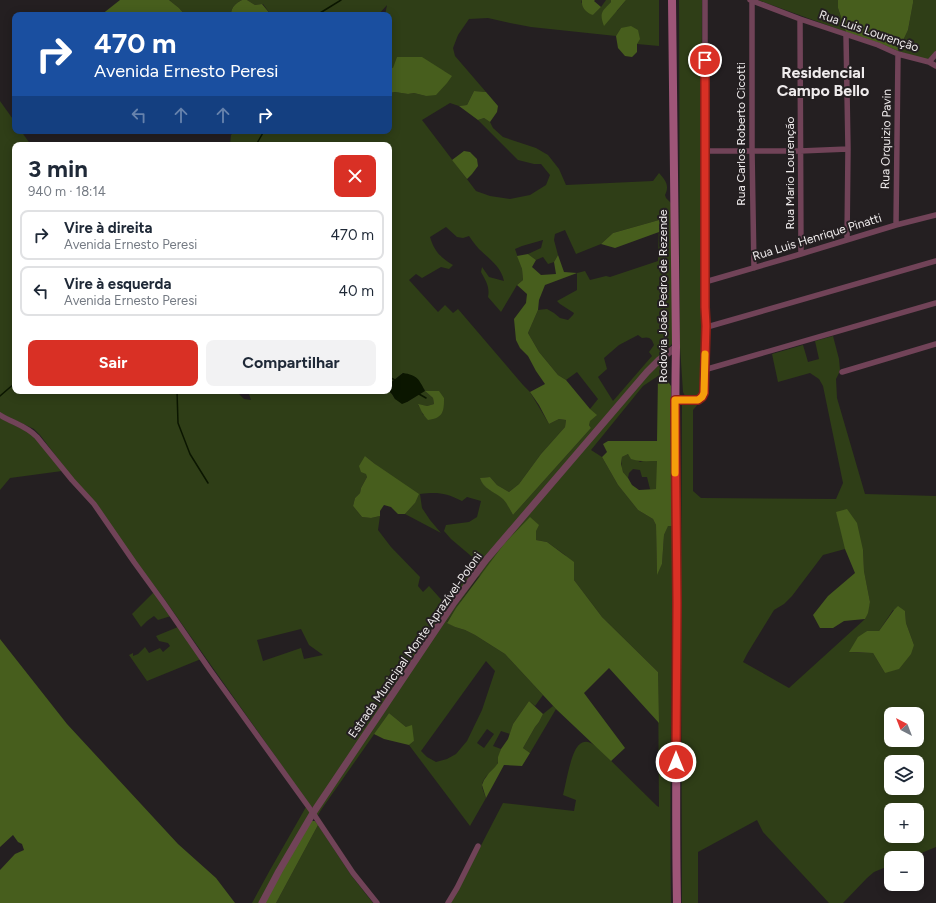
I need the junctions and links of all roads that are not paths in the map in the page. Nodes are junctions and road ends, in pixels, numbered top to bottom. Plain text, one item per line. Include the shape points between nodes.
1 (672, 0) edge
2 (705, 0) edge
3 (751, 0) edge
4 (800, 19) junction
5 (846, 35) junction
6 (898, 54) junction
7 (936, 54) edge
8 (929, 62) junction
9 (936, 66) edge
10 (848, 149) junction
11 (704, 151) junction
12 (752, 151) junction
13 (800, 151) junction
14 (936, 215) edge
15 (896, 225) junction
16 (847, 240) junction
17 (801, 254) junction
18 (936, 262) edge
19 (754, 268) junction
20 (705, 282) junction
21 (936, 303) edge
22 (706, 326) junction
23 (936, 344) edge
24 (676, 347) junction
25 (704, 370) junction
26 (842, 372) dead end
27 (675, 400) junction
28 (0, 415) edge
29 (313, 813) junction
30 (478, 846) dead end
31 (262, 903) edge
32 (377, 903) edge
33 (448, 903) edge
34 (676, 903) edge

1 - 24 main road, Rodovia João Pedro de Rezende
2 - 11 street
3 - 4 street, Rua Luis Lourenção
3 - 12 street, Rua Carlos Roberto Cicotti
4 - 5 street, Rua Luis Lourenção
4 - 13 street, Rua Mario Lourenção
5 - 6 street, Rua Luis Lourenção
5 - 10 street
6 - 8 street, Rua Luis Lourenção
6 - 15 street, Rua Orquizio Pavin
7 - 8 street
8 - 9 street, Rua Luis Lourenção
10 - 13 street
10 - 16 street
11 - 12 street
11 - 20 street
12 - 13 street
12 - 19 street, Rua Carlos Roberto Cicotti
13 - 17 street, Rua Mario Lourenção
14 - 15 street, Rua Luis Henrique Pinatti
15 - 16 street, Rua Luis Henrique Pinatti
16 - 17 street, Rua Luis Henrique Pinatti
17 - 19 street, Rua Luis Henrique Pinatti
18 - 22 street
19 - 20 street, Rua Luis Henrique Pinatti
20 - 22 street
21 - 25 street
22 - 25 street
23 - 26 street
24 - 27 main road, Rodovia João Pedro de Rezende
24 - 29 street, Estrada Municipal Monte Aprazível-Poloni via 647,372 486,560 453,604
25 - 27 street via 702,397 698,400
27 - 34 main road, Rodovia João Pedro de Rezende
28 - 29 street via 32,432 94,504
29 - 31 street, Estrada Municipal Monte Aprazível-Poloni
29 - 32 street via 353,873
30 - 33 street

